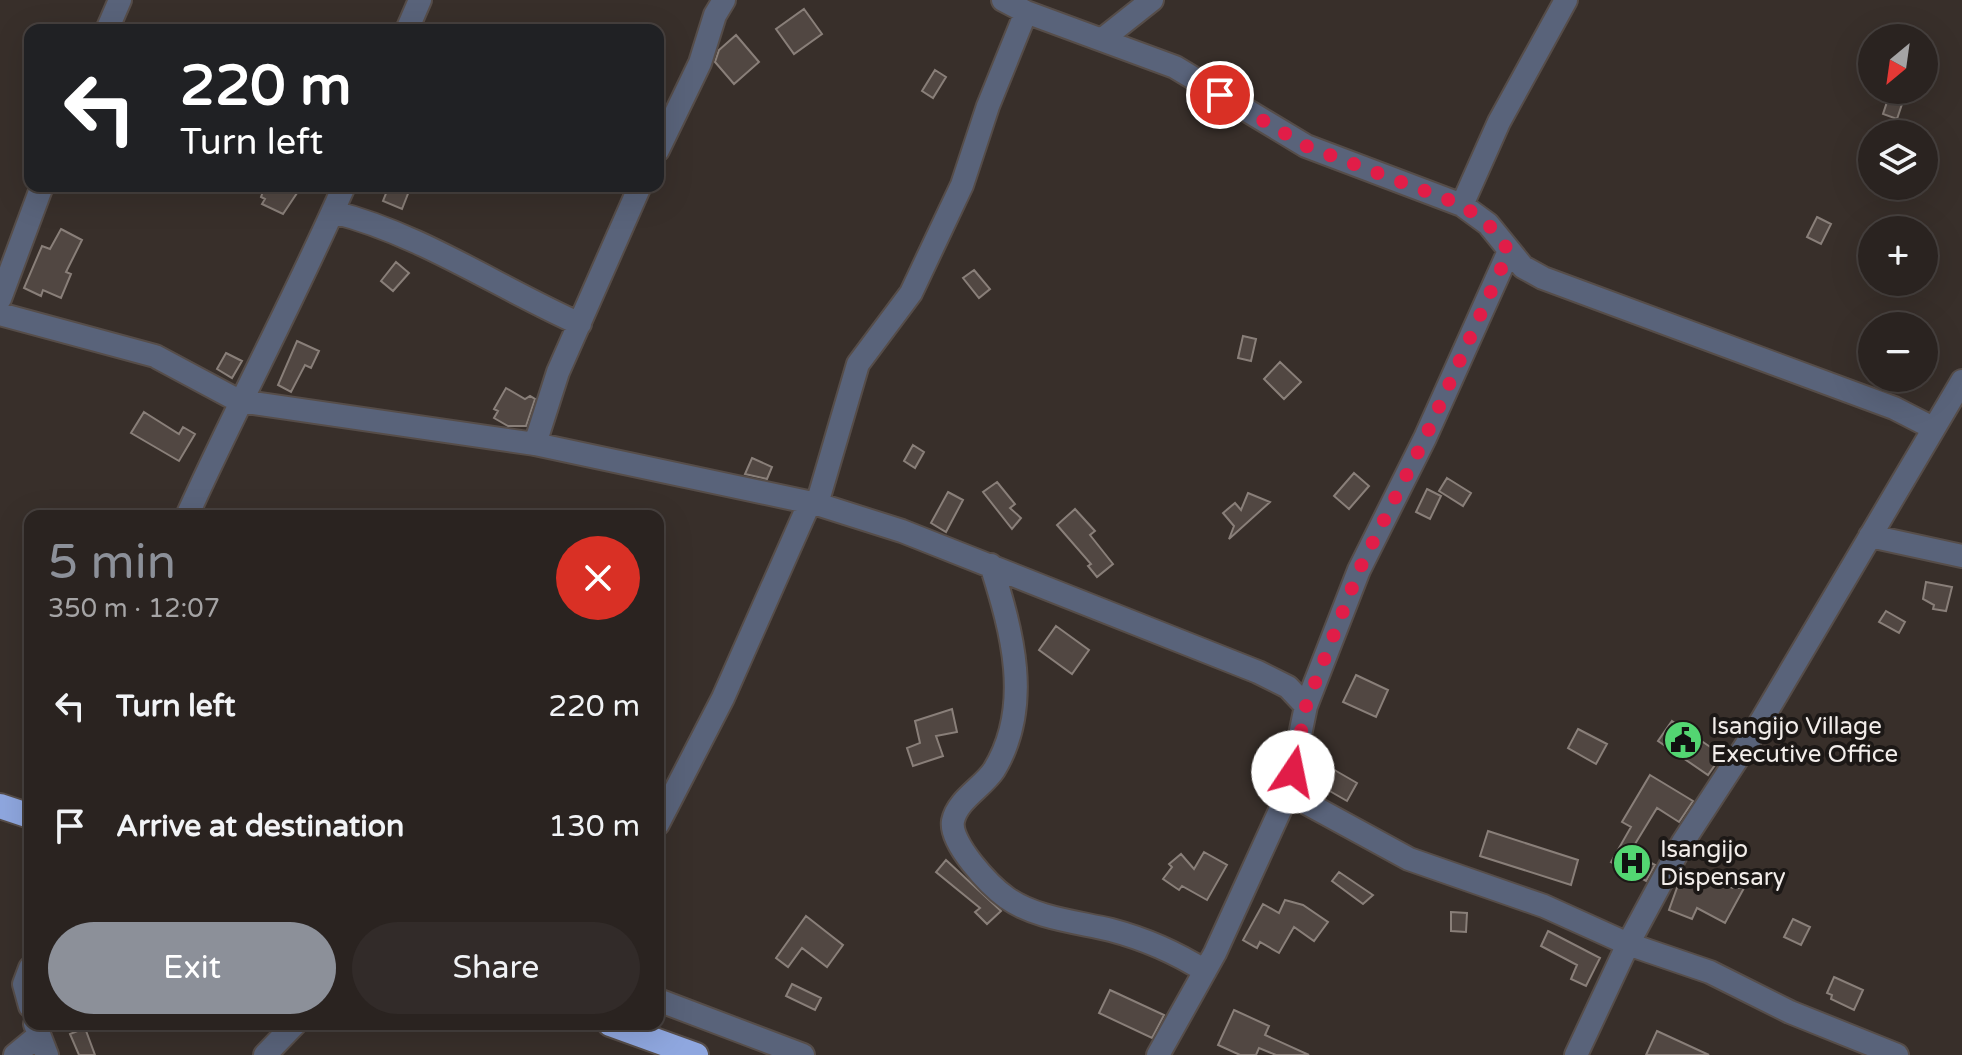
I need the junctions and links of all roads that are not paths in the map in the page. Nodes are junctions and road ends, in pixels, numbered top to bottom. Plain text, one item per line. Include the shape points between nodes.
1 (120, 0) edge
2 (420, 0) edge
3 (724, 0) edge
4 (1003, 0) edge
5 (1152, 0) edge
6 (1566, 0) edge
7 (1026, 12) junction
8 (110, 24) edge
9 (410, 24) edge
10 (1104, 38) junction
11 (664, 138) edge
12 (40, 192) edge
13 (341, 192) edge
14 (637, 192) edge
15 (1462, 205) junction
16 (333, 212) junction
17 (1509, 251) junction
18 (0, 299) edge
19 (0, 314) edge
20 (580, 324) junction
21 (1962, 381) edge
22 (239, 401) junction
23 (1933, 428) junction
24 (535, 444) junction
25 (813, 504) junction
26 (190, 510) edge
27 (1870, 536) junction
28 (1962, 556) edge
29 (991, 565) junction
30 (1315, 685) junction
31 (1288, 687) junction
32 (1306, 706) junction
33 (1288, 793) junction
34 (0, 806) edge
35 (664, 812) edge
36 (24, 814) edge
37 (1628, 944) junction
38 (1205, 971) junction
39 (664, 1002) edge
40 (289, 1030) edge
41 (638, 1030) edge
42 (40, 1038) edge
43 (15, 1055) edge
44 (265, 1055) edge
45 (696, 1055) edge
46 (803, 1055) edge
47 (1158, 1055) edge
48 (1576, 1055) edge
49 (1897, 1055) edge

1 - 8 street
2 - 9 street
3 - 11 street
4 - 7 street
5 - 10 street
6 - 15 street via 1499,122
7 - 10 street
7 - 25 street via 956,198 911,293 872,342 849,386
10 - 15 street via 1175,67 1306,146
12 - 18 street
13 - 16 street
14 - 20 street
15 - 17 street via 1488,224
16 - 20 street via 410,237
16 - 22 street
17 - 23 street via 1543,278 1894,408
17 - 30 street via 1359,570
19 - 22 street via 155,356
20 - 24 street
21 - 23 street
22 - 24 street
22 - 26 street
23 - 27 street
24 - 25 street
25 - 29 street
25 - 35 street
27 - 28 street
27 - 37 street via 1683,842
29 - 31 street
29 - 38 street via 1011,631 1015,702 1004,753 956,813 958,845 1007,898 1029,910 1145,940
30 - 31 street
30 - 32 street
31 - 32 street
32 - 33 street
33 - 37 street via 1409,859 1544,906
33 - 38 street
34 - 36 highway
37 - 48 street
37 - 49 street via 1710,972 1790,1012
38 - 47 street
39 - 46 street
40 - 44 street
41 - 45 highway
42 - 43 street

